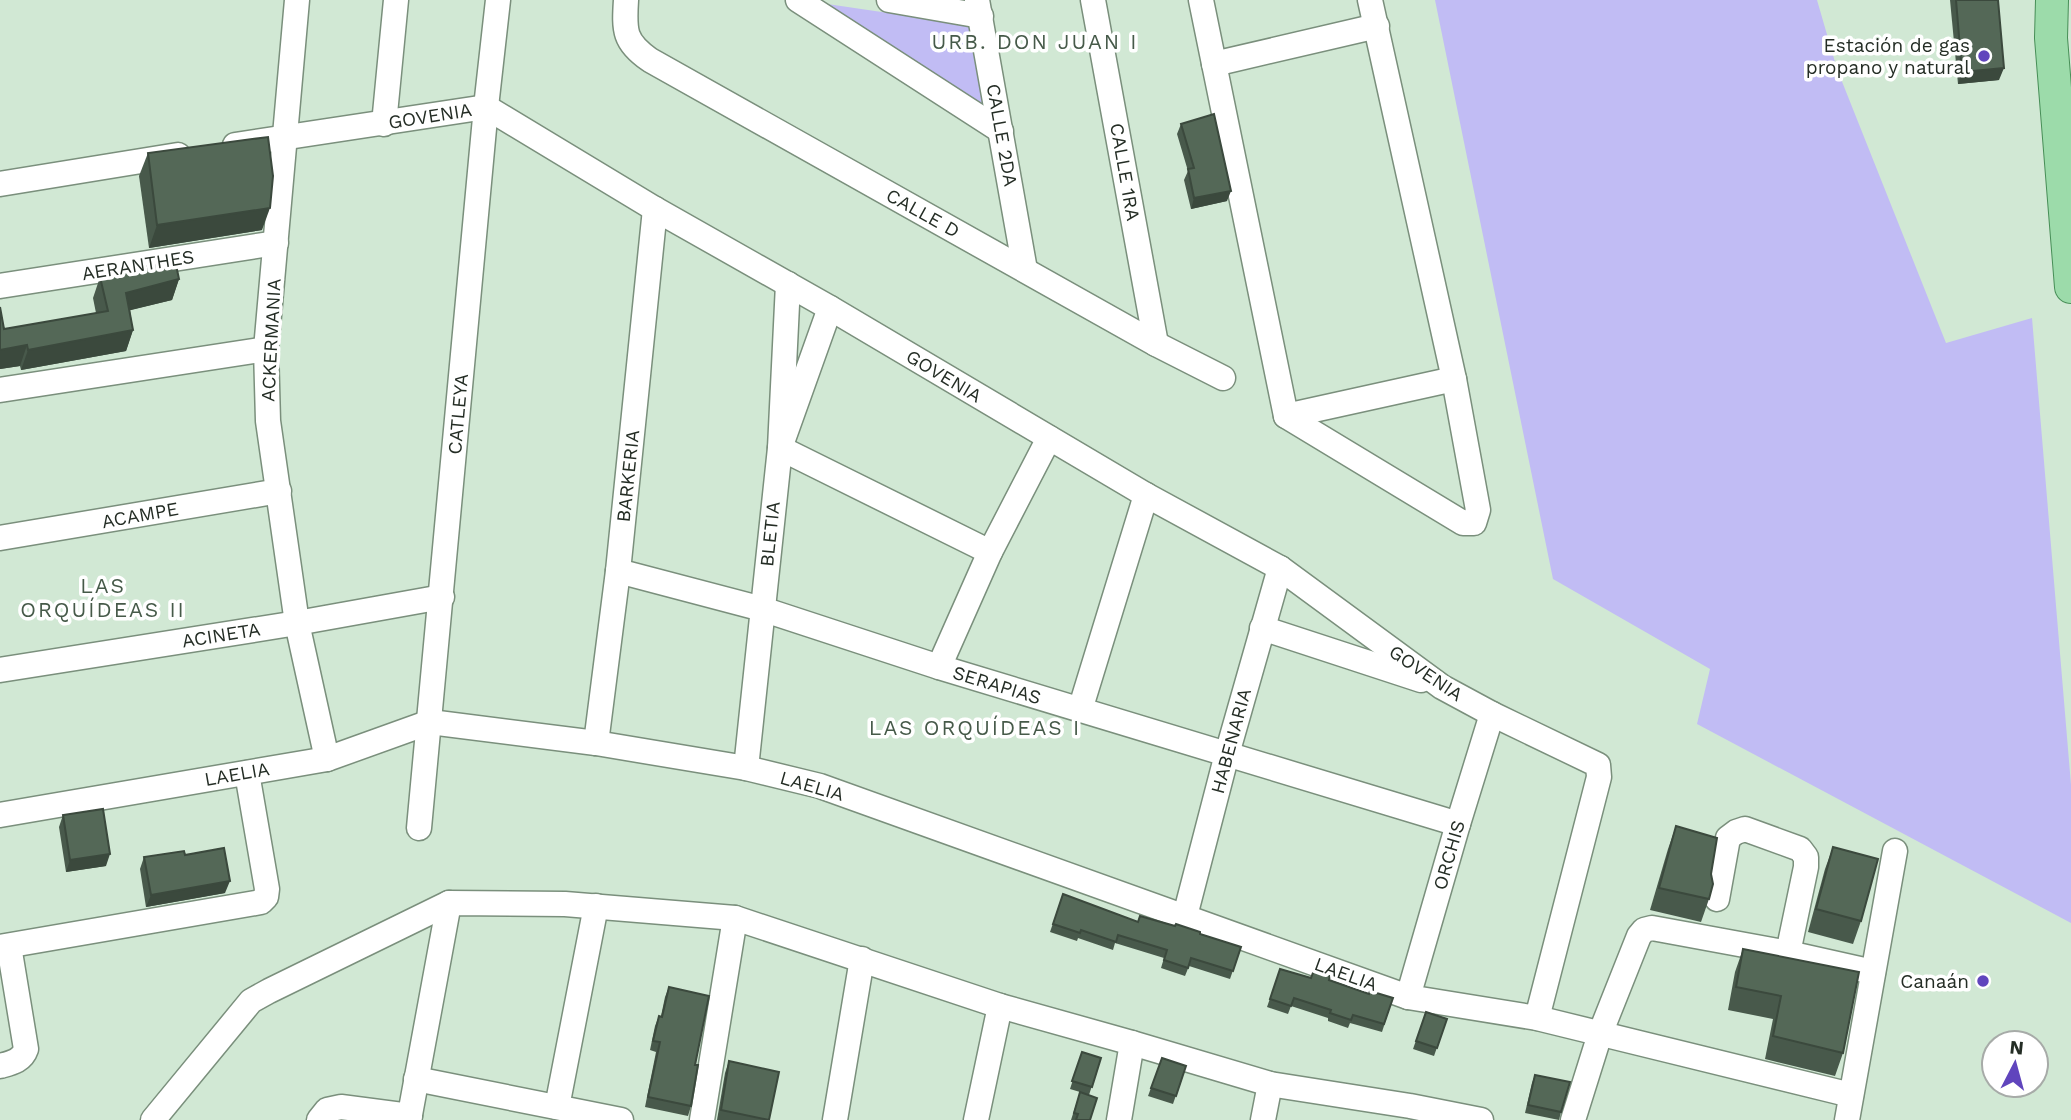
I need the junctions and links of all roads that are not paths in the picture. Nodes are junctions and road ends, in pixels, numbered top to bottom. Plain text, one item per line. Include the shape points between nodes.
1 (297, 0) edge
2 (396, 0) edge
3 (498, 0) edge
4 (626, 0) edge
5 (799, 0) edge
6 (889, 0) edge
7 (1093, 0) edge
8 (1201, 0) edge
9 (1370, 0) edge
10 (2052, 0) edge
11 (979, 8) edge
12 (1377, 26) junction
13 (2061, 40) edge
14 (1213, 64) junction
15 (486, 107) junction
16 (384, 124) junction
17 (1002, 131) junction
18 (284, 137) junction
19 (0, 184) edge
20 (655, 209) junction
21 (276, 243) junction
22 (1026, 270) junction
23 (788, 285) junction
24 (0, 286) edge
25 (2071, 287) edge
26 (830, 308) junction
27 (1156, 344) junction
28 (266, 349) junction
29 (1223, 379) dead end
30 (1454, 379) junction
31 (0, 390) edge
32 (1286, 416) junction
33 (1049, 438) junction
34 (780, 448) junction
35 (279, 491) junction
36 (1146, 495) junction
37 (0, 538) edge
38 (990, 552) junction
39 (1279, 568) junction
40 (618, 571) junction
41 (442, 597) junction
42 (762, 609) junction
43 (297, 623) junction
44 (1262, 628) junction
45 (939, 667) junction
46 (0, 670) edge
47 (1442, 687) junction
48 (1080, 710) junction
49 (1492, 714) junction
50 (429, 722) junction
51 (596, 743) junction
52 (1227, 754) junction
53 (327, 759) junction
54 (746, 768) junction
55 (247, 773) junction
56 (0, 815) edge
57 (1458, 824) junction
58 (419, 828) dead end
59 (1895, 851) dead end
60 (1717, 899) dead end
61 (449, 903) junction
62 (596, 906) junction
63 (1185, 916) junction
64 (735, 918) junction
65 (4, 946) edge
66 (1788, 953) junction
67 (862, 959) junction
68 (1872, 972) junction
69 (1408, 997) junction
70 (1000, 1006) junction
71 (1537, 1018) junction
72 (1600, 1034) junction
73 (1132, 1042) junction
74 (0, 1066) edge
75 (416, 1079) junction
76 (1270, 1084) junction
77 (1851, 1095) junction
78 (557, 1107) junction
79 (1409, 1113) edge
80 (409, 1118) edge
81 (153, 1120) edge
82 (318, 1120) edge
83 (621, 1120) edge
84 (702, 1120) edge
85 (835, 1120) edge
86 (976, 1120) edge
87 (1119, 1120) edge
88 (1263, 1120) edge
89 (1481, 1120) edge
90 (1573, 1120) edge
91 (1847, 1120) edge

1 - 18 street, ACKERMANIA
2 - 16 street
3 - 15 street, CATLEYA
4 - 22 street, CALLE D via 628,40 650,60
5 - 17 street
6 - 11 street
7 - 27 street, CALLE 1RA
8 - 14 street
9 - 12 street
10 - 13 main road
11 - 17 street, CALLE 2DA
12 - 14 street
12 - 30 street
13 - 25 main road
14 - 32 street
15 - 16 street, GOVENIA
15 - 20 street, GOVENIA
15 - 41 street, CATLEYA
16 - 18 street, GOVENIA
17 - 22 street, CALLE 2DA
18 - 19 street, GOVENIA
18 - 21 street, ACKERMANIA
20 - 23 street, GOVENIA
20 - 40 street, BARKERIA
21 - 24 street, AERANTHES
21 - 28 street, ACKERMANIA
22 - 27 street, CALLE D
23 - 26 street, GOVENIA
23 - 34 street
26 - 33 street, GOVENIA
26 - 34 street, BLETIA
27 - 29 street, CALLE D
28 - 31 street
28 - 35 street, ACKERMANIA via 268,421
30 - 32 street
30 - 32 street via 1478,510 1474,523 1463,523
33 - 36 street, GOVENIA
33 - 38 street
34 - 38 street
34 - 42 street, BLETIA
35 - 37 street, ACAMPE
35 - 43 street, ACKERMANIA
36 - 39 street, GOVENIA
36 - 48 street
38 - 45 street
39 - 44 street, HABENARIA
39 - 47 street, GOVENIA
40 - 42 street, SERAPIAS
40 - 51 street, BARKERIA
41 - 43 street, ACINETA
41 - 50 street, CATLEYA
42 - 45 street, SERAPIAS
42 - 54 street, BLETIA
43 - 46 street, ACINETA
43 - 53 street, ACKERMANIA
44 - 47 street
44 - 52 street, HABENARIA
45 - 48 street, SERAPIAS
47 - 49 street, GOVENIA
48 - 52 street, SERAPIAS
49 - 57 street, ORCHIS
49 - 71 street, GOVENIA via 1598,765 1599,777
50 - 51 street, LAELIA
50 - 53 street, LAELIA
50 - 58 street, CATLEYA
51 - 54 street, LAELIA
52 - 57 street, SERAPIAS
52 - 63 street, HABENARIA
53 - 55 street, LAELIA
54 - 63 street, LAELIA via 820,786
55 - 56 street, LAELIA
55 - 65 street via 267,889 261,902
57 - 69 street, ORCHIS
59 - 68 street
60 - 66 street via 1728,838 1736,832 1745,829 1800,849 1806,867
61 - 62 street
61 - 75 street
61 - 81 street via 251,1001
62 - 64 street
62 - 78 street
63 - 69 street, LAELIA
64 - 67 street
64 - 84 street
65 - 74 street via 26,1049 24,1056
66 - 68 street
66 - 72 street via 1644,930
67 - 70 street
67 - 85 street
68 - 77 street
69 - 71 street, LAELIA
70 - 73 street
70 - 86 street
71 - 72 street, LAELIA
72 - 77 street, LAELIA
72 - 90 street
73 - 76 street
73 - 87 street
75 - 78 street
75 - 80 street
76 - 79 street
76 - 88 street
77 - 91 street
78 - 83 street
79 - 89 street
80 - 82 street via 341,1107 327,1110

